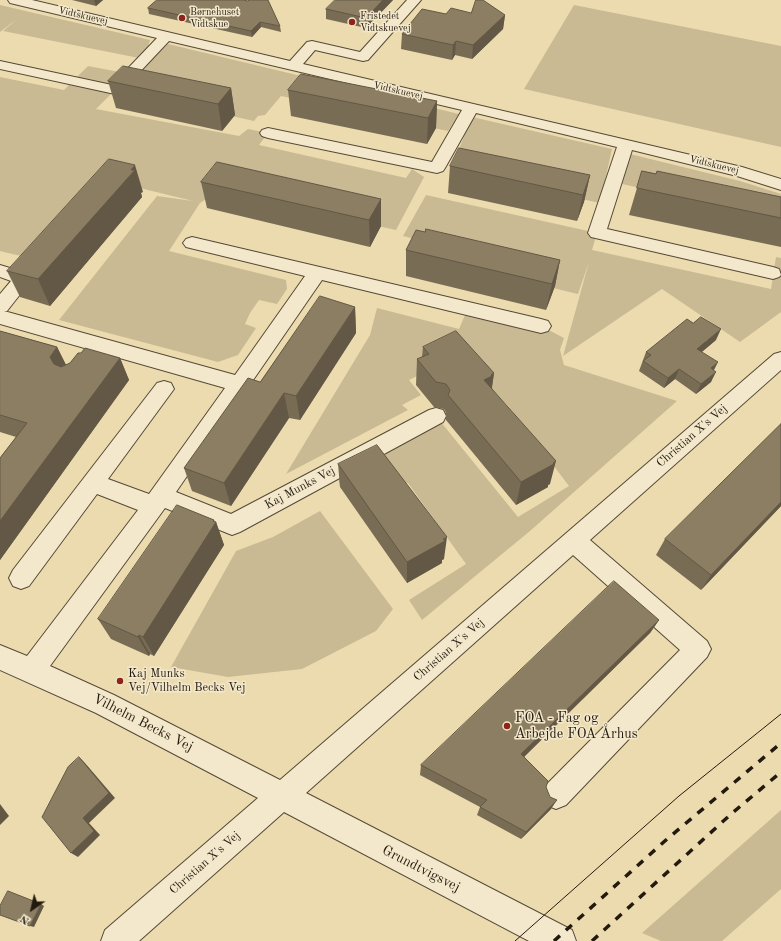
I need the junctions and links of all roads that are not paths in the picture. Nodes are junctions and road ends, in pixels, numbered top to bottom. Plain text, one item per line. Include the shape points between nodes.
1 (15, 0) edge
2 (414, 0) edge
3 (166, 36) junction
4 (0, 65) edge
5 (294, 66) junction
6 (471, 108) junction
7 (268, 133) dead end
8 (626, 144) junction
9 (781, 185) edge
10 (192, 243) dead end
11 (0, 271) edge
12 (318, 272) junction
13 (773, 273) dead end
14 (0, 306) edge
15 (0, 317) edge
16 (541, 326) dead end
17 (99, 345) junction
18 (781, 359) edge
19 (86, 362) edge
20 (238, 384) junction
21 (164, 389) dead end
22 (436, 416) dead end
23 (93, 483) junction
24 (157, 501) junction
25 (574, 541) junction
26 (21, 578) dead end
27 (0, 657) edge
28 (32, 670) junction
29 (556, 795) dead end
30 (282, 796) junction
31 (120, 939) edge
32 (561, 941) edge

1 - 3 street, Vidtskuevej
2 - 5 street via 363,57 312,45
3 - 4 street via 115,90
3 - 5 street, Vidtskuevej
5 - 6 street, Vidtskuevej
6 - 7 street via 437,168
6 - 8 street, Vidtskuevej
8 - 9 street, Vidtskuevej via 742,172
8 - 13 street via 597,233
10 - 12 street
11 - 14 street via 24,278
12 - 16 street
12 - 20 street
15 - 17 street
17 - 19 street
17 - 20 street
18 - 25 street, Christian X's Vej
20 - 24 street
21 - 23 street
22 - 24 street, Kaj Munks Vej via 232,525
23 - 24 street
23 - 26 street
24 - 28 street
25 - 29 street via 698,649
25 - 30 street, Christian X's Vej
27 - 28 street, Vilhelm Becks Vej
28 - 30 street, Vilhelm Becks Vej via 100,701
30 - 31 street, Christian X's Vej
30 - 32 street, Grundtvigsvej

